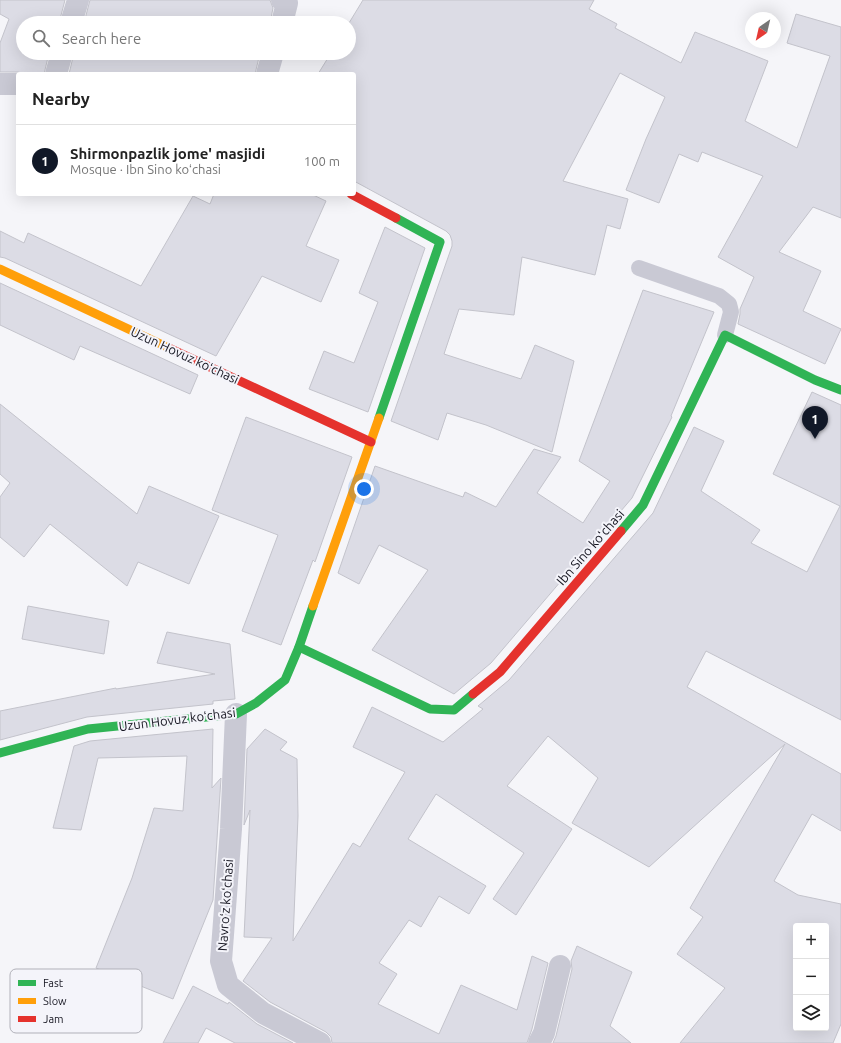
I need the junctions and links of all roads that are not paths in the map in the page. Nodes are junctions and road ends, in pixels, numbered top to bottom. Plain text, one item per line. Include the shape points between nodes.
1 (78, 0) edge
2 (282, 0) edge
3 (73, 16) edge
4 (284, 16) edge
5 (60, 60) edge
6 (271, 60) edge
7 (57, 72) edge
8 (268, 72) edge
9 (0, 84) edge
10 (16, 84) edge
11 (356, 196) edge
12 (639, 268) dead end
13 (0, 269) edge
14 (725, 335) junction
15 (841, 390) edge
16 (371, 442) junction
17 (299, 647) junction
18 (236, 714) junction
19 (0, 753) edge
20 (560, 966) dead end
21 (320, 1043) edge
22 (539, 1043) edge

1 - 3 street
2 - 4 street via 287,3
5 - 7 street
6 - 8 street
9 - 10 street
11 - 16 street, Uzun Hovuz koʻchasi via 440,242
12 - 14 lane via 719,296 729,304 731,312
13 - 16 street, Uzun Hovuz koʻchasi
14 - 15 street via 815,380
14 - 17 street, Ibn Sino koʻchasi via 643,505 500,672 454,710 430,709
16 - 17 street, Uzun Hovuz koʻchasi
17 - 18 street, Uzun Hovuz koʻchasi via 285,680 256,704
18 - 19 street, Uzun Hovuz koʻchasi via 88,729
18 - 21 street, Navroʻz koʻchasi via 221,961 228,985 263,1013
20 - 22 street via 544,1033

